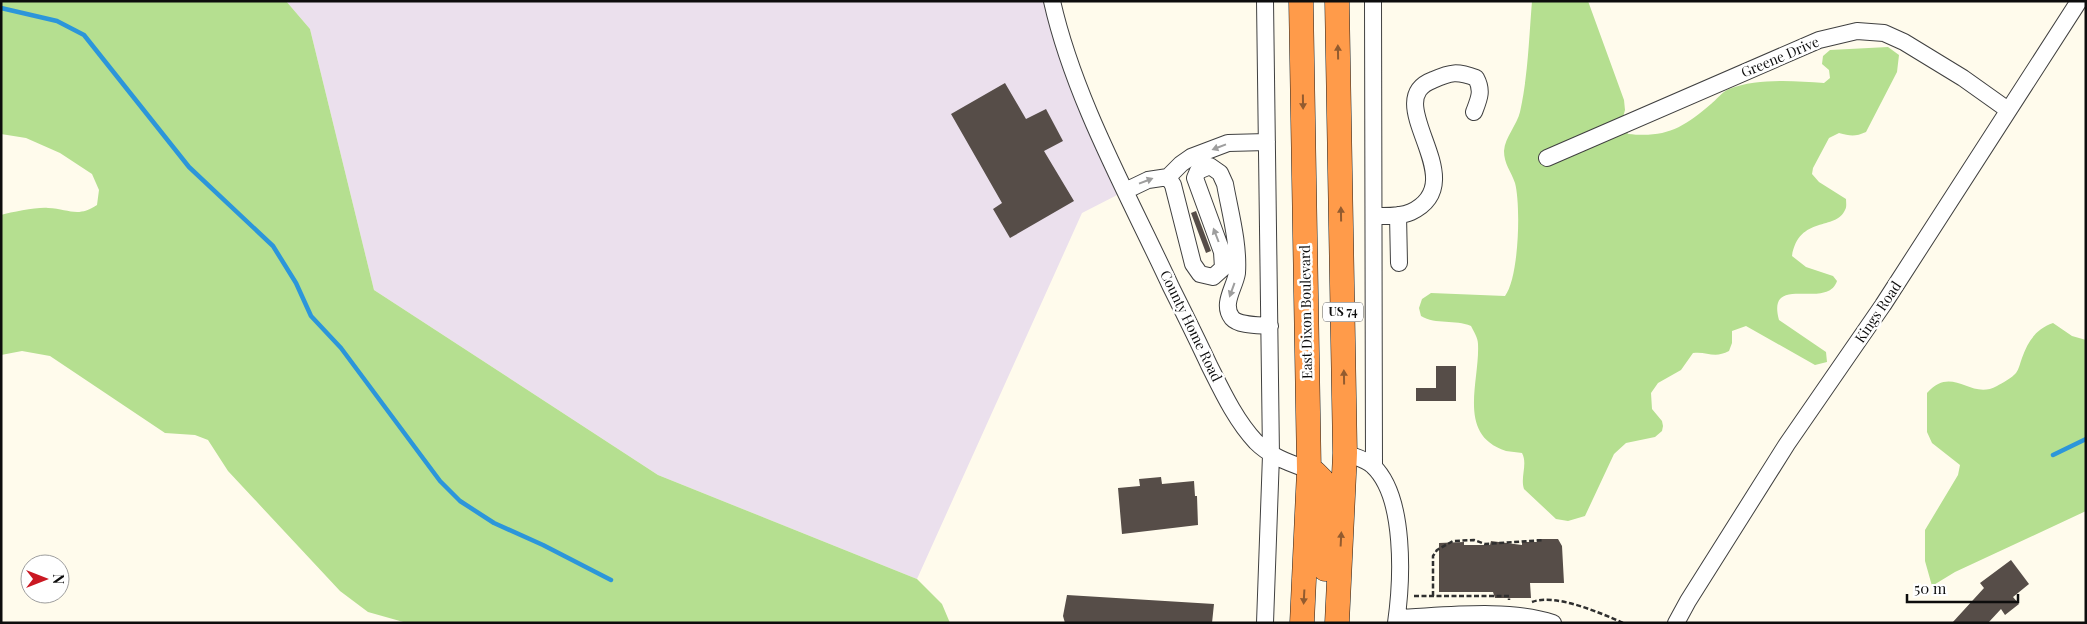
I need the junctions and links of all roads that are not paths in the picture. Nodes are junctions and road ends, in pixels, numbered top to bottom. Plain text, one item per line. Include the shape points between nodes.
1 (1052, 1) edge
2 (1265, 1) edge
3 (1301, 1) edge
4 (1337, 1) edge
5 (1373, 1) edge
6 (2079, 1) edge
7 (2008, 110) junction
8 (1474, 112) dead end
9 (1267, 142) junction
10 (1547, 158) dead end
11 (1304, 168) junction
12 (1168, 177) junction
13 (1125, 191) junction
14 (1398, 215) junction
15 (1374, 216) junction
16 (1399, 263) dead end
17 (1270, 326) junction
18 (1345, 453) junction
19 (1271, 454) junction
20 (1374, 467) junction
21 (1309, 470) junction
22 (1396, 620) edge
23 (1265, 623) edge
24 (1302, 623) edge
25 (1325, 623) edge
26 (1337, 623) edge
27 (1553, 623) edge
28 (1676, 623) edge

1 - 13 street, County Home Road via 1059,33 1080,91
2 - 9 street
3 -> 11 highway, East Dixon Boulevard / US 74
18 -> 4 highway, US 74
5 - 15 street
6 - 7 street, Kings Road
7 - 10 street, Greene Drive via 1904,42 1884,33 1851,32 1819,40
7 - 28 street, Kings Road via 1883,305 1787,444
8 - 14 street via 1481,87 1476,78 1460,72 1449,73 1428,81 1419,90 1415,102 1416,117 1435,174 1435,187 1426,201 1411,212
9 -> 12 street via 1228,143 1180,164
9 - 17 street
11 - 18 highway via 1315,189 1321,305 1322,430 1327,444
11 - 21 highway, East Dixon Boulevard / US 74
13 -> 12 street via 1148,180
12 -> 17 street via 1173,185 1193,264 1200,274 1213,277 1224,268 1224,258 1195,178 1198,171 1210,166 1220,173 1225,184 1237,272 1229,297 1229,311 1239,322
13 - 19 street, County Home Road via 1220,386 1242,424
14 - 15 street
14 - 16 street
15 - 20 street
17 - 19 street
18 - 20 street
26 -> 18 highway, US 74
19 - 21 street, County Home Road
19 - 23 street
20 - 22 street via 1386,484 1396,517 1400,561
21 -> 24 highway, East Dixon Boulevard / US 74
21 - 25 highway, County Home Road via 1320,476 1324,490
22 - 27 street via 1510,614 1534,616

